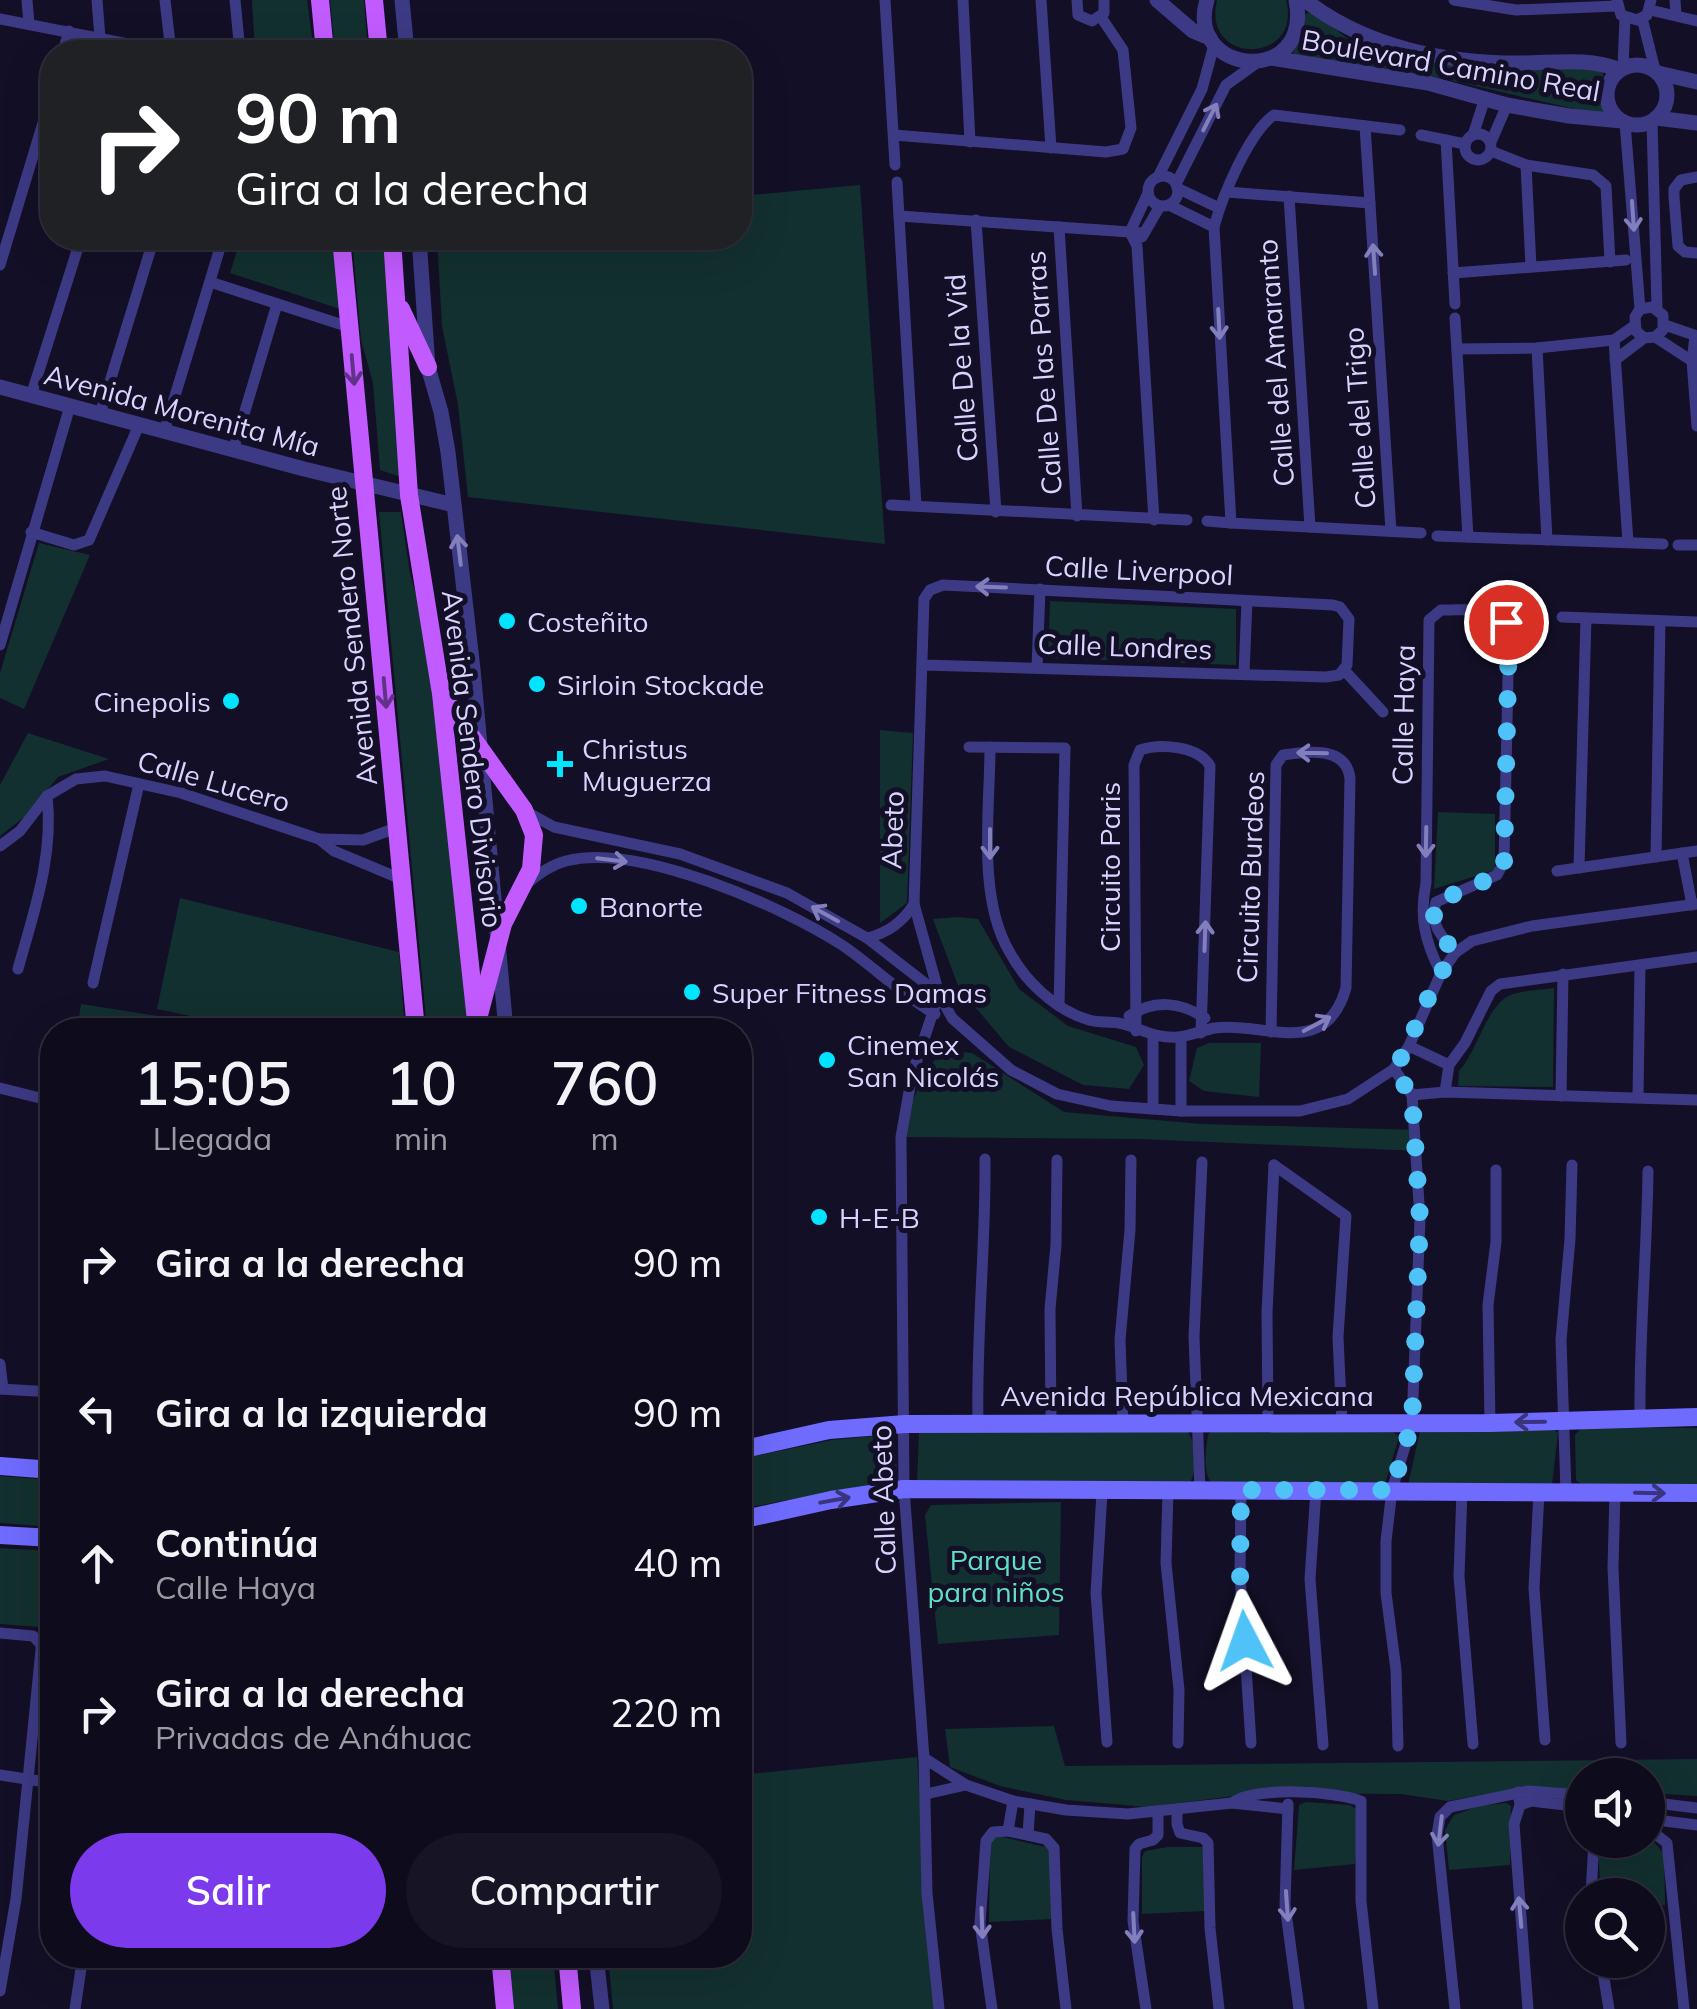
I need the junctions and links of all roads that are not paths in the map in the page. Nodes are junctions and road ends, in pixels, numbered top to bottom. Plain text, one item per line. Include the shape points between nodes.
1 (28, 0) edge
2 (97, 0) edge
3 (165, 0) edge
4 (235, 0) edge
5 (320, 0) edge
6 (374, 0) edge
7 (402, 0) edge
8 (884, 0) edge
9 (963, 0) edge
10 (1041, 0) edge
11 (1077, 0) edge
12 (1157, 0) edge
13 (1207, 0) edge
14 (1296, 0) edge
15 (1306, 0) edge
16 (1454, 0) edge
17 (1675, 0) edge
18 (1617, 3) edge
19 (1592, 4) edge
20 (1516, 5) edge
21 (1106, 6) edge
22 (1648, 10) edge
23 (1676, 15) junction
24 (1626, 18) junction
25 (1697, 21) edge
26 (1, 24) edge
27 (30, 24) junction
28 (69, 31) junction
29 (100, 38) junction
30 (67, 40) edge
31 (110, 40) edge
32 (169, 40) edge
33 (239, 40) edge
34 (325, 40) edge
35 (378, 40) edge
36 (406, 40) edge
37 (1212, 41) junction
38 (1264, 60) junction
39 (1621, 68) junction
40 (1656, 72) junction
41 (1697, 82) edge
42 (1485, 98) junction
43 (1508, 104) junction
44 (1654, 120) junction
45 (1623, 122) junction
46 (1697, 123) edge
47 (1366, 126) junction
48 (1400, 130) dead end
49 (40, 135) edge
50 (894, 135) junction
51 (1421, 135) dead end
52 (1469, 139) junction
53 (1446, 140) junction
54 (970, 142) junction
55 (1491, 147) junction
56 (1051, 148) junction
57 (1526, 165) junction
58 (895, 166) dead end
59 (1697, 176) edge
60 (1158, 177) junction
61 (897, 182) dead end
62 (1176, 186) junction
63 (1148, 192) junction
64 (1227, 192) junction
65 (1290, 196) junction
66 (1370, 203) junction
67 (1164, 206) junction
68 (1219, 208) junction
69 (899, 216) junction
70 (976, 220) junction
71 (1059, 226) junction
72 (1214, 227) junction
73 (1137, 232) junction
74 (77, 250) edge
75 (150, 250) edge
76 (219, 250) edge
77 (343, 250) edge
78 (393, 250) edge
79 (420, 250) edge
80 (1697, 253) edge
81 (1626, 260) dead end
82 (1610, 262) junction
83 (0, 265) edge
84 (1531, 267) junction
85 (1453, 272) junction
86 (210, 282) junction
87 (395, 297) junction
88 (276, 304) junction
89 (1656, 308) junction
90 (1640, 310) junction
91 (1665, 325) junction
92 (1634, 326) junction
93 (349, 327) junction
94 (1696, 336) edge
95 (1650, 338) junction
96 (1614, 340) junction
97 (1537, 348) junction
98 (1457, 349) junction
99 (1615, 360) junction
100 (1692, 361) junction
101 (428, 367) junction
102 (0, 389) edge
103 (31, 396) junction
104 (70, 406) junction
105 (100, 414) junction
106 (139, 425) junction
107 (1697, 426) edge
108 (164, 432) junction
109 (233, 451) junction
110 (364, 484) junction
111 (409, 495) junction
112 (454, 505) junction
113 (892, 506) dead end
114 (916, 506) junction
115 (996, 512) junction
116 (1077, 516) junction
117 (1154, 520) junction
118 (1186, 520) dead end
119 (1207, 522) dead end
120 (1232, 524) junction
121 (1310, 527) junction
122 (1391, 531) junction
123 (31, 532) junction
124 (1422, 533) dead end
125 (1438, 536) dead end
126 (1468, 537) junction
127 (1547, 540) junction
128 (1628, 542) junction
129 (1663, 544) dead end
130 (1678, 545) dead end
131 (1697, 545) edge
132 (1040, 589) junction
133 (1246, 601) junction
134 (1562, 617) dead end
135 (1586, 618) junction
136 (1660, 621) junction
137 (1697, 622) edge
138 (0, 645) edge
139 (924, 665) junction
140 (1036, 668) junction
141 (1344, 670) junction
142 (1244, 674) junction
143 (441, 694) junction
144 (1383, 712) dead end
145 (478, 746) junction
146 (970, 746) dead end
147 (990, 747) junction
148 (139, 784) junction
149 (47, 796) junction
150 (524, 810) junction
151 (396, 828) junction
152 (319, 839) junction
153 (363, 840) junction
154 (0, 846) edge
155 (1697, 851) edge
156 (1682, 853) junction
157 (680, 854) junction
158 (1656, 857) junction
159 (360, 860) junction
160 (1580, 868) junction
161 (678, 870) junction
162 (1556, 871) dead end
163 (401, 879) junction
164 (522, 886) junction
165 (914, 904) junction
166 (1695, 904) edge
167 (867, 938) junction
168 (498, 943) junction
169 (1455, 953) junction
170 (1697, 957) edge
171 (1640, 966) junction
172 (18, 969) dead end
173 (1440, 973) junction
174 (1563, 974) junction
175 (93, 983) dead end
176 (939, 994) junction
177 (1060, 1006) junction
178 (1135, 1012) junction
179 (932, 1013) junction
180 (1202, 1016) junction
181 (415, 1018) edge
182 (475, 1018) edge
183 (479, 1018) edge
184 (505, 1018) edge
185 (952, 1018) junction
186 (1120, 1024) junction
187 (1215, 1028) junction
188 (1136, 1031) junction
189 (1271, 1032) junction
190 (1201, 1033) junction
191 (1154, 1036) junction
192 (1181, 1037) junction
193 (1408, 1046) junction
194 (1449, 1065) junction
195 (1394, 1070) junction
196 (0, 1088) edge
197 (1445, 1092) junction
198 (1412, 1096) junction
199 (1561, 1096) junction
200 (1638, 1097) junction
201 (40, 1098) edge
202 (1697, 1100) edge
203 (1152, 1109) junction
204 (1181, 1110) junction
205 (985, 1159) dead end
206 (1057, 1160) dead end
207 (1131, 1160) dead end
208 (1202, 1162) dead end
209 (1572, 1165) dead end
210 (1496, 1170) dead end
211 (1648, 1171) dead end
212 (0, 1364) edge
213 (1, 1389) edge
214 (40, 1391) edge
215 (1640, 1417) junction
216 (1697, 1418) edge
217 (1566, 1421) junction
218 (978, 1422) junction
219 (1268, 1422) junction
220 (1490, 1422) junction
221 (1051, 1423) junction
222 (1412, 1423) junction
223 (905, 1424) junction
224 (1123, 1424) junction
225 (1342, 1424) junction
226 (1198, 1425) junction
227 (752, 1447) edge
228 (0, 1466) edge
229 (40, 1469) edge
230 (904, 1490) junction
231 (1200, 1490) junction
232 (1241, 1490) junction
233 (1316, 1490) junction
234 (1392, 1490) junction
235 (1462, 1491) junction
236 (1102, 1492) junction
237 (1168, 1492) junction
238 (1539, 1492) junction
239 (1566, 1492) junction
240 (1615, 1492) junction
241 (1697, 1494) edge
242 (752, 1517) edge
243 (0, 1535) edge
244 (40, 1537) edge
245 (0, 1634) edge
246 (40, 1643) edge
247 (40, 1670) edge
248 (1545, 1740) dead end
249 (1106, 1742) dead end
250 (1178, 1743) dead end
251 (1251, 1743) dead end
252 (1622, 1743) dead end
253 (1472, 1744) dead end
254 (1323, 1745) dead end
255 (1398, 1746) dead end
256 (924, 1758) junction
257 (0, 1775) edge
258 (29, 1780) junction
259 (40, 1781) edge
260 (966, 1785) junction
261 (1288, 1793) junction
262 (926, 1794) junction
263 (1519, 1798) junction
264 (1565, 1798) edge
265 (1013, 1801) junction
266 (1232, 1802) junction
267 (1030, 1804) junction
268 (1665, 1804) edge
269 (1697, 1808) edge
270 (1177, 1809) junction
271 (1288, 1809) junction
272 (1158, 1811) junction
273 (1665, 1822) edge
274 (1697, 1825) edge
275 (1003, 1830) junction
276 (1028, 1835) junction
277 (1665, 1842) edge
278 (81, 1968) edge
279 (501, 1968) edge
280 (568, 1968) edge
281 (597, 1968) edge
282 (1604, 1978) edge
283 (0, 1991) edge
284 (75, 2009) edge
285 (504, 2009) edge
286 (572, 2009) edge
287 (602, 2009) edge
288 (939, 2009) edge
289 (992, 2009) edge
290 (1066, 2009) edge
291 (1146, 2009) edge
292 (1219, 2009) edge
293 (1299, 2009) edge
294 (1373, 2009) edge
295 (1455, 2009) edge
296 (1528, 2009) edge
297 (1609, 2009) edge
298 (1684, 2009) edge

1 - 27 street
2 - 29 street
3 - 32 street
4 - 33 street
5 - 34 main road
6 - 35 main road
7 - 36 street
8 - 50 street
9 - 54 street
10 - 56 street
11 - 21 street via 1082,19 1092,21
12 - 37 street
13 - 37 street
14 - 38 street via 1297,28 1283,51
15 - 39 street, Boulevard Camino Real via 1389,45 1481,62
16 - 20 street
17 - 23 street
18 - 19 street
18 - 24 street
19 - 20 street
21 - 56 street via 1123,50 1127,144 1106,152
22 - 23 street
22 - 24 street
22 - 40 street
23 - 25 street
24 - 39 street
26 - 27 street
27 - 28 street
28 - 29 street
28 - 30 street
29 - 31 street
37 - 38 street, Boulevard Camino Real via 1234,59
37 - 60 street via 1202,88
38 - 42 street, Boulevard Camino Real via 1428,83
62 -> 38 street via 1226,85
39 - 40 street via 1640,64
39 - 45 street via 1606,98
40 - 41 street
40 - 44 street via 1667,101
42 - 43 street, Boulevard Camino Real
42 - 52 street
43 - 45 street, Boulevard Camino Real
43 - 55 street
44 - 45 street
44 - 46 street
44 - 89 street
45 -> 90 street
47 - 48 street
47 - 64 street via 1274,115 1255,136
47 - 66 street, Calle del Trigo
49 - 83 street
50 - 54 street
50 - 58 street
51 - 53 street
52 - 53 street
52 - 55 street via 1482,134
52 - 55 street via 1472,160 1486,158
53 - 85 street
54 - 56 street
55 - 57 street
57 - 82 street via 1603,181
57 - 84 street
59 - 80 street via 1674,189 1678,246
60 - 62 street
60 - 63 street
61 - 69 street
62 - 67 street via 1176,198
62 - 68 street
63 - 67 street
63 - 73 street
64 - 65 street
64 - 68 street
65 - 66 street
65 - 121 street, Calle del Amaranto
122 -> 66 street, Calle del Trigo
67 - 72 street
67 - 73 street
68 - 72 street
69 - 70 street
69 - 114 street
70 - 71 street
70 - 115 street, Calle De la Vid
71 - 73 street
71 - 116 street, Calle De las Parras
72 -> 120 street
73 - 117 street
74 - 103 street
75 - 105 street
76 - 86 street
77 - 93 main road, Avenida Sendero Norte
78 - 87 main road
79 - 101 street
81 - 82 street
82 - 84 street
84 - 85 street
85 - 98 street
86 - 88 street
86 - 108 street
87 - 101 main road
87 - 111 main road
88 - 93 street
88 - 109 street
89 - 90 street
89 - 91 street
90 - 92 street
91 - 94 street
91 - 95 street
92 - 95 street
92 - 96 street
93 -> 110 main road, Avenida Sendero Norte
94 - 100 street
95 - 99 street
95 - 100 street
96 - 97 street
96 - 99 street
97 - 98 street
97 - 127 street
98 - 126 street
99 - 128 street
100 - 107 street
101 - 112 street
102 - 103 street, Avenida Morenita Mía
103 - 104 street, Avenida Morenita Mía
104 - 105 street, Avenida Morenita Mía
104 - 123 street
105 - 106 street, Avenida Morenita Mía
106 - 108 street, Avenida Morenita Mía
106 - 123 street via 89,540 74,546
108 - 109 street, Avenida Morenita Mía
109 - 110 street, Avenida Morenita Mía
110 - 111 street, Avenida Morenita Mía
110 -> 151 main road, Avenida Sendero Norte
111 - 112 street, Avenida Morenita Mía
111 - 143 main road, Avenida Sendero Divisorio
145 -> 112 street
113 - 114 street
114 - 115 street
115 - 116 street
116 - 117 street
117 - 118 street
119 - 120 street, Calle del Trigo
120 - 121 street, Calle del Trigo
121 - 122 street, Calle del Trigo
122 - 124 street
123 - 138 street
125 - 126 street
126 - 127 street
127 - 128 street
128 - 129 street
130 - 131 street
132 - 133 street, Calle Liverpool
132 -> 139 street, Calle Liverpool via 930,590 924,599
132 - 140 street
133 - 141 street, Calle Liverpool via 1344,610 1350,619
133 - 142 street
134 - 135 street
135 - 136 street
135 - 160 street
136 - 137 street
136 - 158 street
139 - 140 street, Calle Londres
139 - 165 street, Abeto
140 - 142 street, Calle Londres
141 - 142 street, Calle Londres via 1326,677
141 - 144 street
143 - 145 main road
143 - 182 main road, Avenida Sendero Divisorio
145 - 150 main road
145 - 168 street
146 - 147 street
147 -> 177 street via 994,910 1020,968
147 - 177 street via 1065,748
148 - 149 street, Calle Lucero via 93,776
148 - 152 street, Calle Lucero
148 - 175 street
149 - 154 street, Calle Lucero
149 - 172 street via 48,855
150 - 157 street via 584,836
150 - 164 main road via 535,853
151 - 153 street, Calle Lucero
151 - 163 main road, Avenida Sendero Norte
152 - 153 street, Calle Lucero
152 - 159 street, Calle Lucero
153 - 159 street
155 - 156 street
156 - 158 street
156 - 166 street
157 - 161 street
167 -> 157 street via 787,893
158 - 160 street
159 - 163 street, Calle Lucero
160 - 162 street
164 -> 161 street via 578,859
161 - 179 street via 794,916
163 - 181 main road, Avenida Sendero Norte
164 - 168 main road
165 - 167 street via 896,925
165 - 176 street, Abeto
166 - 169 street via 1505,930
167 - 176 street
168 - 183 main road
168 - 184 street
169 - 173 street
169 -> 173 street, Calle Haya via 1433,920 1436,902 1498,875 1504,862 1509,630 1495,612 1441,610 1429,620 1422,914
170 - 171 street
171 - 174 street
171 - 200 street
173 - 193 street
174 - 194 street via 1507,982 1491,991
174 - 199 street
176 - 179 street, Calle Abeto
176 - 185 street
177 - 186 street via 1095,1022
178 - 180 street via 1176,1005
180 -> 178 street, Circuito Paris via 1210,766 1192,752 1152,747 1140,750 1134,765
178 - 186 street
178 - 188 street, Circuito Paris
179 - 185 street
179 - 223 street, Calle Abeto via 901,1137
180 - 187 street
180 - 190 street, Circuito Paris
185 - 203 street via 1011,1070 1058,1094
186 - 188 street
187 - 189 street
187 - 190 street
188 - 191 street
189 -> 189 street, Circuito Burdeos via 1320,1024 1338,1010 1346,988 1350,778 1349,768 1332,754 1283,755 1276,766
190 - 192 street
191 - 192 street
191 - 203 street
192 - 204 street
193 - 194 street
193 - 195 street
194 - 197 street
195 - 198 street
195 - 204 street via 1318,1109
196 - 201 street
197 - 198 street
197 - 199 street
198 - 222 street via 1420,1219
199 - 200 street
200 - 202 street
203 - 204 street
205 - 218 street
206 - 221 street
207 - 224 street via 1120,1340
208 - 226 street via 1194,1337
209 - 217 street via 1561,1340
210 - 220 street
211 - 215 street
212 - 213 street
213 - 214 street
215 - 216 main road, Avenida República Mexicana
215 - 217 main road, Avenida República Mexicana
217 -> 220 main road, Avenida República Mexicana
217 - 239 street
218 - 221 main road, Avenida República Mexicana
218 - 223 main road, Avenida República Mexicana
219 - 225 main road, Avenida República Mexicana
219 - 225 street via 1274,1165 1346,1216 1338,1337
219 - 226 main road, Avenida República Mexicana
220 - 222 main road, Avenida República Mexicana
221 - 224 main road, Avenida República Mexicana
222 - 225 main road, Avenida República Mexicana
222 - 234 street
223 - 227 main road, Avenida República Mexicana via 829,1430
223 - 230 street, Calle Abeto
224 - 226 main road, Avenida República Mexicana
226 - 231 street
228 - 229 main road
230 - 236 main road
242 -> 230 main road
230 - 256 street, Calle Abeto
231 - 232 main road
231 - 237 main road
232 - 233 main road
232 - 251 street
233 - 234 main road
233 - 254 street via 1310,1579
234 - 235 main road
234 - 255 street via 1385,1566
235 - 238 main road
235 - 253 street via 1460,1576
236 - 237 main road
236 - 249 street via 1096,1593
237 - 250 street
238 - 239 main road
238 - 248 street via 1534,1588
239 - 240 main road
240 -> 241 main road
240 - 252 street
243 - 244 main road
245 - 246 street via 32,1636
247 - 258 street
256 - 260 street
256 - 262 street, Calle Abeto
257 - 258 street
258 - 259 street
258 - 283 street
260 - 262 street
260 - 265 street
261 - 266 street
261 - 271 street
261 - 294 street via 1361,1801 1361,1901
262 - 288 street, Calle Abeto
263 - 264 street
263 -> 295 street via 1450,1808 1438,1825
296 -> 263 street via 1514,1824
265 - 267 street
265 - 275 street
266 - 270 street
266 - 271 street
267 - 272 street via 1099,1814
267 - 276 street
268 - 269 street
270 - 272 street
270 - 292 street via 1178,1829 1208,1843
271 -> 293 street via 1285,1906
272 -> 291 street via 1159,1831 1135,1849 1133,1921
273 - 274 street
275 - 276 street
275 -> 289 street via 986,1841 980,1922
276 - 290 street via 1054,1848
277 - 298 street
278 - 284 street
279 - 285 main road
280 - 286 main road
281 - 287 street
282 - 297 street

